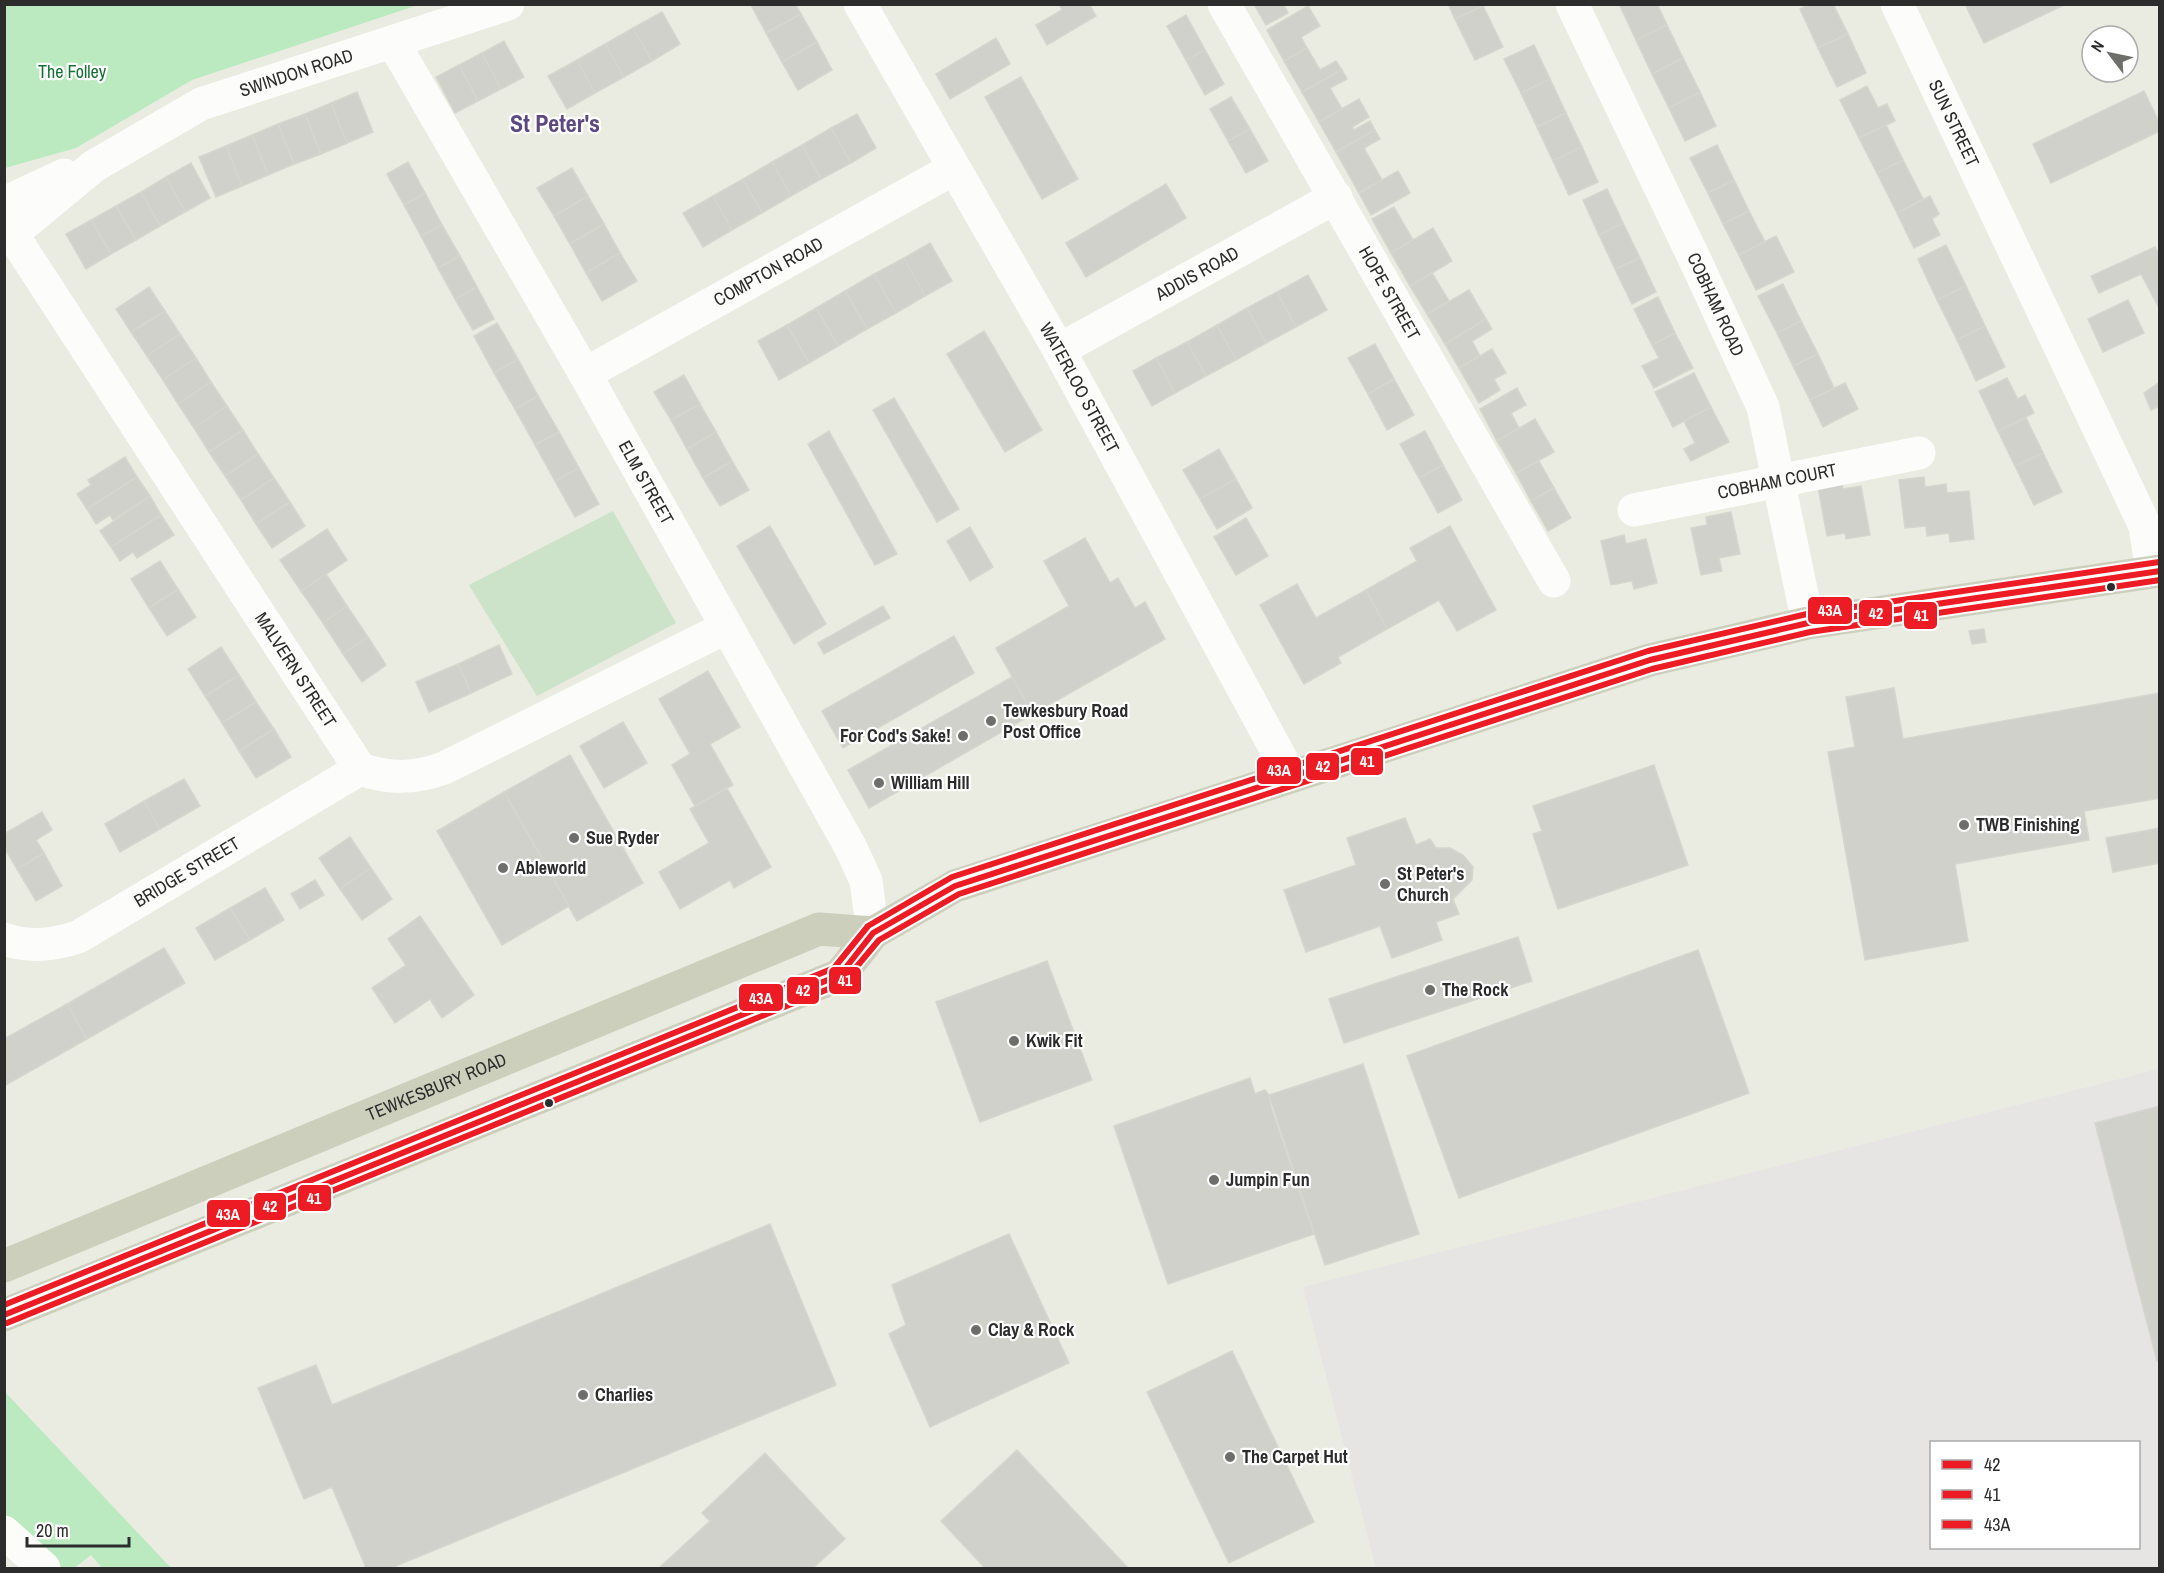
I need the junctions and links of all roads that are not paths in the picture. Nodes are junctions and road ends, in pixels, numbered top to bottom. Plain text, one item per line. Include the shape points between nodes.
1 (508, 4) edge
2 (860, 4) edge
3 (1224, 4) edge
4 (1572, 4) edge
5 (1897, 4) edge
6 (393, 42) junction
7 (952, 169) junction
8 (1336, 197) junction
9 (7, 225) edge
10 (1059, 350) junction
11 (585, 374) junction
12 (1919, 453) dead end
13 (1776, 482) junction
14 (1634, 510) dead end
15 (2156, 572) edge
16 (1554, 581) dead end
17 (1808, 623) junction
18 (727, 627) junction
19 (360, 769) junction
20 (1290, 775) junction
21 (873, 933) junction
22 (4, 939) edge
23 (4, 1266) edge
24 (4, 1315) edge
25 (4, 1532) edge
26 (44, 1569) edge

1 - 6 street, SWINDON ROAD
2 - 7 street, WATERLOO STREET
3 - 8 street, HOPE STREET
4 - 13 street, COBHAM ROAD via 1763,407
5 - 15 street, SUN STREET via 2145,526
6 - 9 street, SWINDON ROAD via 201,104 94,166
6 - 11 street, ELM STREET
7 - 10 street, WATERLOO STREET
7 - 11 street, COMPTON ROAD
8 - 10 street, ADDIS ROAD
8 - 16 street, HOPE STREET
9 - 19 street, MALVERN STREET
10 - 20 street, WATERLOO STREET
11 - 18 street, ELM STREET
12 - 13 street, COBHAM COURT
13 - 14 street, COBHAM COURT
13 - 17 street, COBHAM ROAD
15 - 17 highway
17 - 20 highway via 1650,660
18 - 19 street via 444,768 401,778
18 - 21 street, ELM STREET via 851,848 866,881
19 - 22 street, BRIDGE STREET via 78,937 37,946
20 - 21 highway via 1222,801 955,886
21 - 23 highway, TEWKESBURY ROAD via 819,929
21 - 24 highway via 840,975
25 - 26 street

